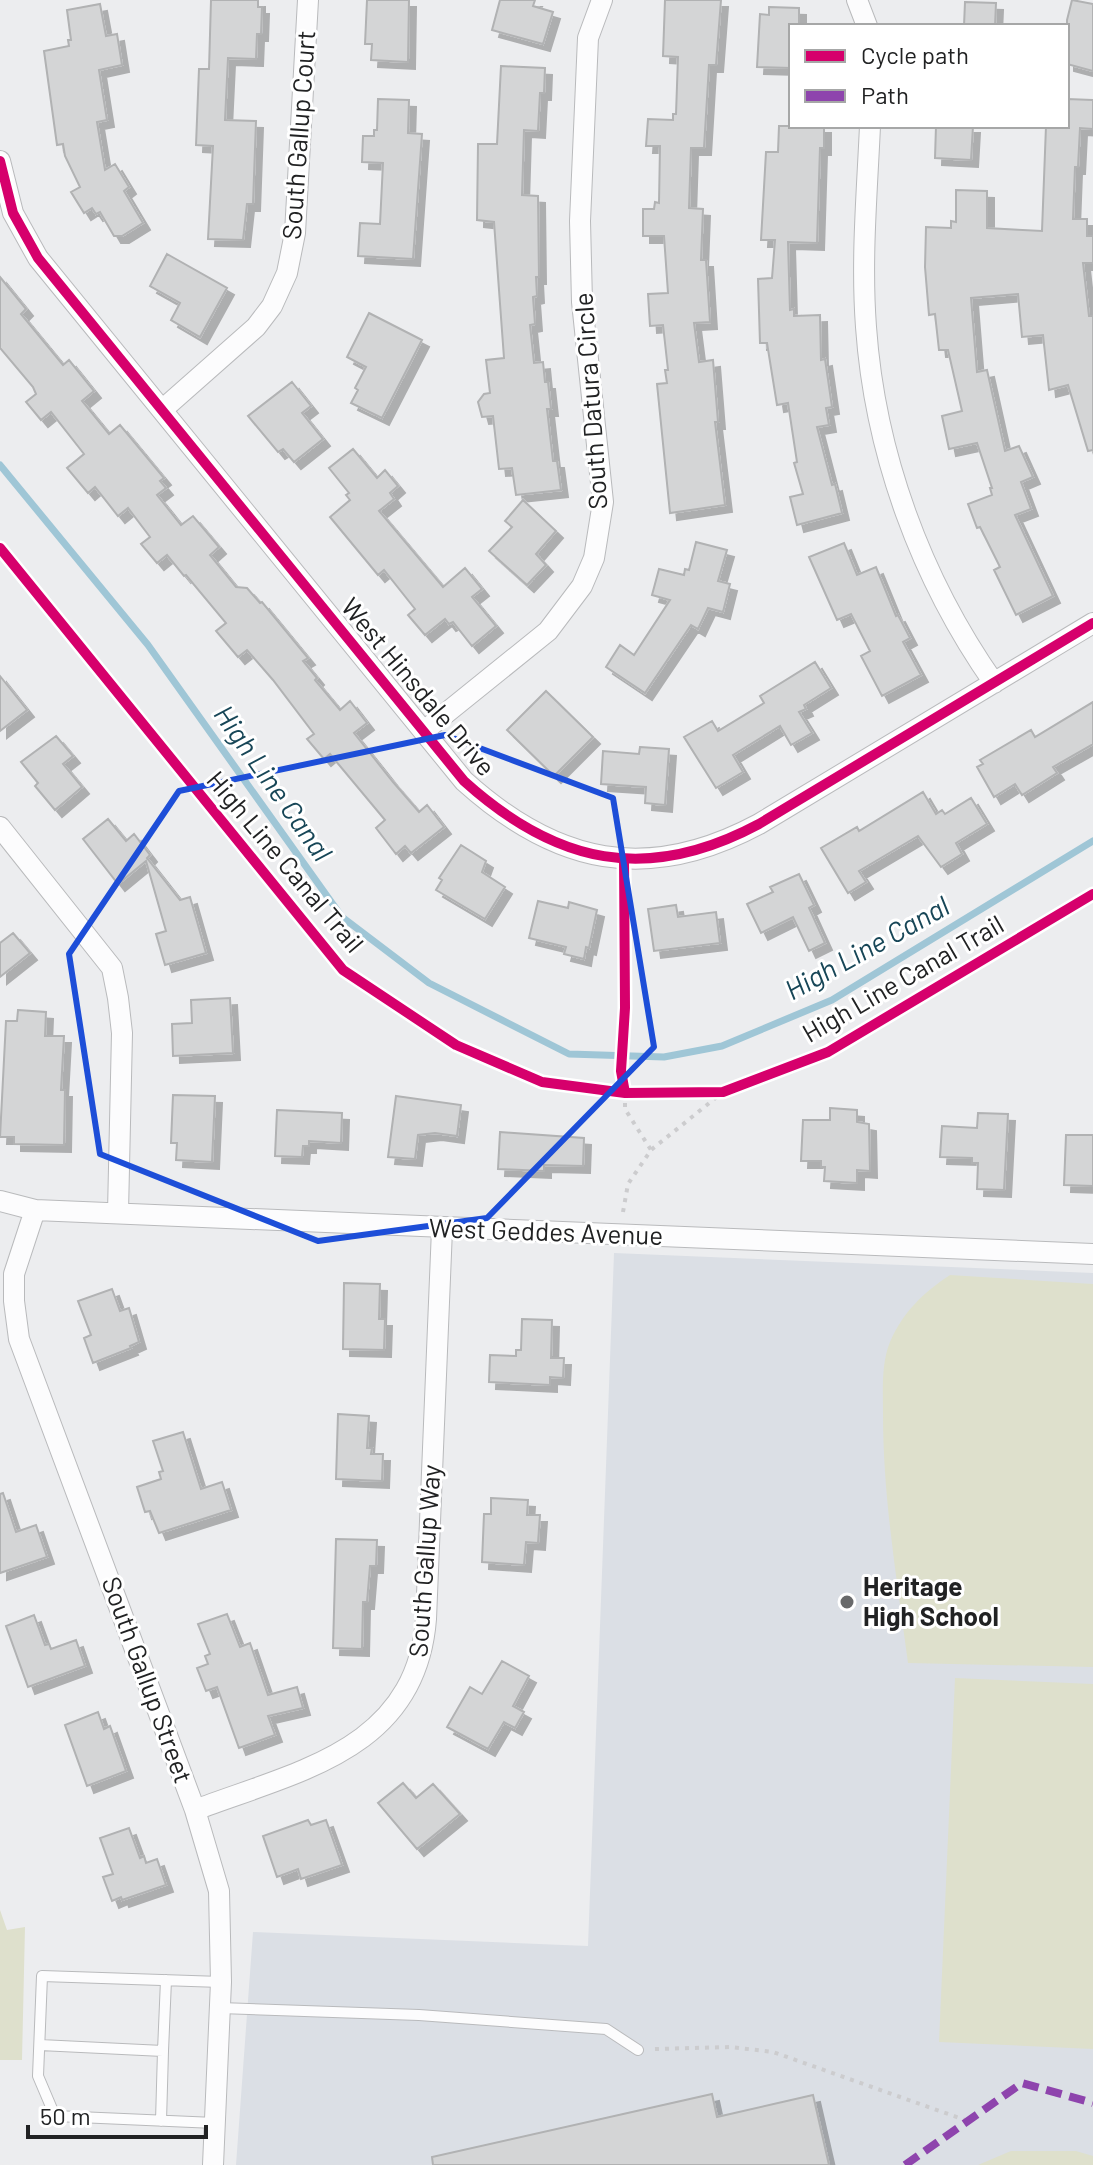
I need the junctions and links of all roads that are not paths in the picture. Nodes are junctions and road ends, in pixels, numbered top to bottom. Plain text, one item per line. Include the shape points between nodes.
1 (308, 0) edge
2 (602, 0) edge
3 (857, 0) edge
4 (866, 24) edge
5 (870, 128) edge
6 (0, 166) edge
7 (162, 410) junction
8 (1093, 623) edge
9 (994, 683) junction
10 (424, 731) junction
11 (0, 827) edge
12 (0, 1201) edge
13 (35, 1210) junction
14 (118, 1212) junction
15 (442, 1229) junction
16 (1093, 1254) edge
17 (195, 1810) junction
18 (166, 1980) junction
19 (221, 1982) junction
20 (220, 2008) junction
21 (40, 2045) junction
22 (638, 2050) road end
23 (163, 2051) junction
24 (161, 2121) junction
25 (215, 2123) junction
26 (213, 2165) edge

1 - 7 street, South Gallup Court via 295,233 287,273 256,327
2 - 10 street, South Datura Circle via 588,38 580,221 582,302 603,502 594,558 582,586 548,631
3 - 4 street
5 - 9 street via 864,269 875,398 889,458 934,584
6 - 7 street, West Hinsdale Drive via 13,213 38,258
7 - 10 street, West Hinsdale Drive
8 - 9 street, West Hinsdale Drive
9 - 10 street, West Hinsdale Drive via 735,837 646,858 586,853 528,831 464,781
11 - 14 street via 112,968 122,1033
12 - 13 street, West Geddes Avenue
13 - 14 street, West Geddes Avenue
13 - 17 street, South Gallup Street via 14,1274 19,1339
14 - 15 street, West Geddes Avenue
15 - 16 street, West Geddes Avenue
15 - 17 street, South Gallup Way via 426,1619 416,1672 393,1711 333,1757
17 - 19 street, South Gallup Street via 219,1891
18 - 19 lane
18 - 21 lane via 42,1976
18 - 23 lane
19 - 20 street, South Gallup Street
20 - 22 lane via 606,2029
20 - 25 street, South Gallup Street
21 - 23 lane
21 - 24 lane via 38,2076 55,2116
23 - 24 lane
24 - 25 lane
25 - 26 street, South Gallup Street

